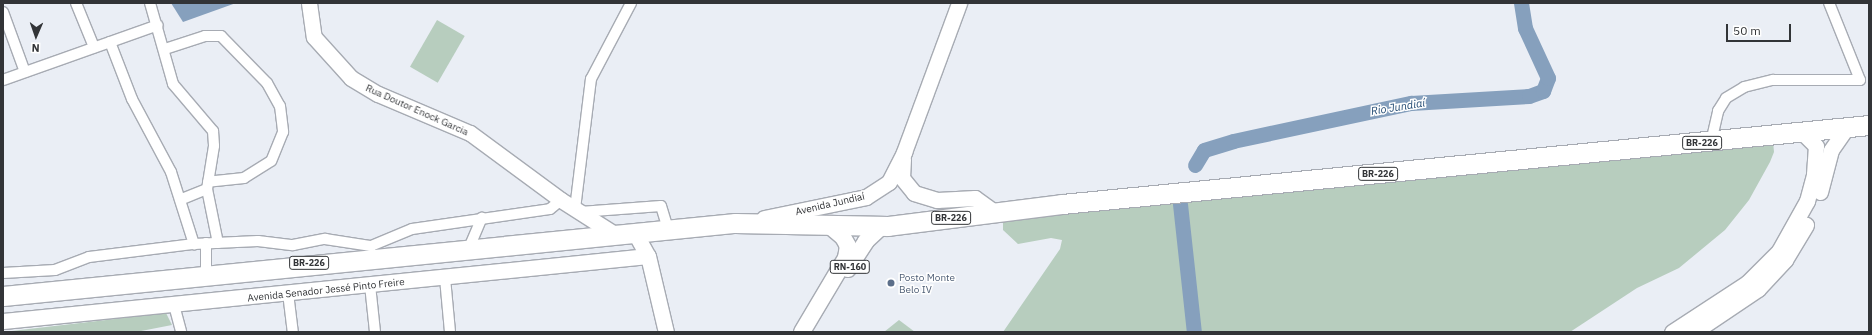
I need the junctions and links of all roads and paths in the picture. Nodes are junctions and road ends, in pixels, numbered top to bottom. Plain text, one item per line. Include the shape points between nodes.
1 (76, 3) edge
2 (150, 3) edge
3 (308, 3) edge
4 (631, 3) edge
5 (959, 3) edge
6 (1829, 3) edge
7 (3, 12) edge
8 (158, 25) junction
9 (110, 42) junction
10 (94, 47) junction
11 (165, 48) junction
12 (25, 72) junction
13 (3, 80) edge
14 (1869, 125) edge
15 (1847, 127) junction
16 (1802, 132) junction
17 (1711, 142) junction
18 (904, 152) junction
19 (1822, 162) junction
20 (208, 186) junction
21 (182, 199) junction
22 (561, 200) junction
23 (578, 210) junction
24 (994, 212) junction
25 (482, 218) junction
26 (735, 223) junction
27 (830, 226) junction
28 (881, 227) junction
29 (668, 230) junction
30 (625, 234) junction
31 (206, 243) junction
32 (218, 243) junction
33 (194, 244) junction
34 (469, 248) junction
35 (372, 251) junction
36 (648, 256) junction
37 (33, 271) junction
38 (3, 272) edge
39 (206, 274) junction
40 (444, 278) junction
41 (370, 286) junction
42 (830, 290) junction
43 (34, 294) junction
44 (288, 294) junction
45 (3, 296) edge
46 (174, 305) junction
47 (3, 321) edge
48 (181, 332) edge
49 (293, 332) edge
50 (374, 332) edge
51 (450, 332) edge
52 (666, 332) edge
53 (802, 332) edge
54 (1672, 332) edge
55 (1694, 332) edge

1 - 10 street
2 - 8 street
3 - 22 street, Rua Doutor Enock Garcia via 314,38 351,78 391,100 470,133
4 - 23 street via 591,79
5 - 18 street, Avenida Jundiaí
6 - 17 street via 1860,80 1773,80 1744,87 1726,98 1718,111
7 - 12 street
8 - 9 street
8 - 11 street
9 - 10 street
9 - 21 street via 132,99 161,150
10 - 12 street
11 - 20 street via 173,84 213,131 214,146
11 - 20 street via 205,36 221,36 258,74 280,106 283,132 271,161 244,178
12 - 13 street
14 - 15 highway, BR-226
15 - 16 highway, BR-226
15 - 19 street
16 - 17 highway, BR-226
16 - 19 street via 1816,146
17 - 24 highway, BR-226
18 - 24 street, Avenida Jundiaí via 902,178 914,193 937,200 975,198
18 - 26 street, Avenida Jundiaí via 890,182 866,197
19 - 54 street via 1807,201 1768,265 1747,283
19 - 55 street via 1811,216 1785,260 1758,289
20 - 21 street
20 - 32 street
21 - 33 street
22 - 23 street, Rua Doutor Enock Garcia
22 - 25 street via 550,209
23 - 29 street via 661,206
23 - 30 street, Rua Doutor Enock Garcia
24 - 28 highway, BR-226
25 - 34 street
25 - 35 street via 412,229
26 - 27 highway, BR-226
26 - 29 highway, BR-226
27 - 28 highway, BR-226
27 - 42 main road, RN-160 via 844,237 848,251
28 - 42 main road, RN-160 via 866,240
29 - 30 highway, BR-226
30 - 34 highway, BR-226
30 - 36 street
31 - 32 street
31 - 33 street
31 - 39 street
32 - 35 street via 258,241 293,245 325,239
33 - 37 street via 89,257 62,268
34 - 35 highway, BR-226
35 - 39 highway, BR-226
36 - 40 street, Avenida Senador Jessé Pinto Freire
36 - 52 street
37 - 38 street
37 - 43 street
39 - 43 highway, BR-226
40 - 41 street, Avenida Senador Jessé Pinto Freire
40 - 51 street
41 - 44 street, Avenida Senador Jessé Pinto Freire
41 - 50 street
42 - 53 main road, RN-160
43 - 45 highway, BR-226
44 - 46 street, Avenida Senador Jessé Pinto Freire
44 - 49 street
46 - 47 street, Avenida Senador Jessé Pinto Freire
46 - 48 street

